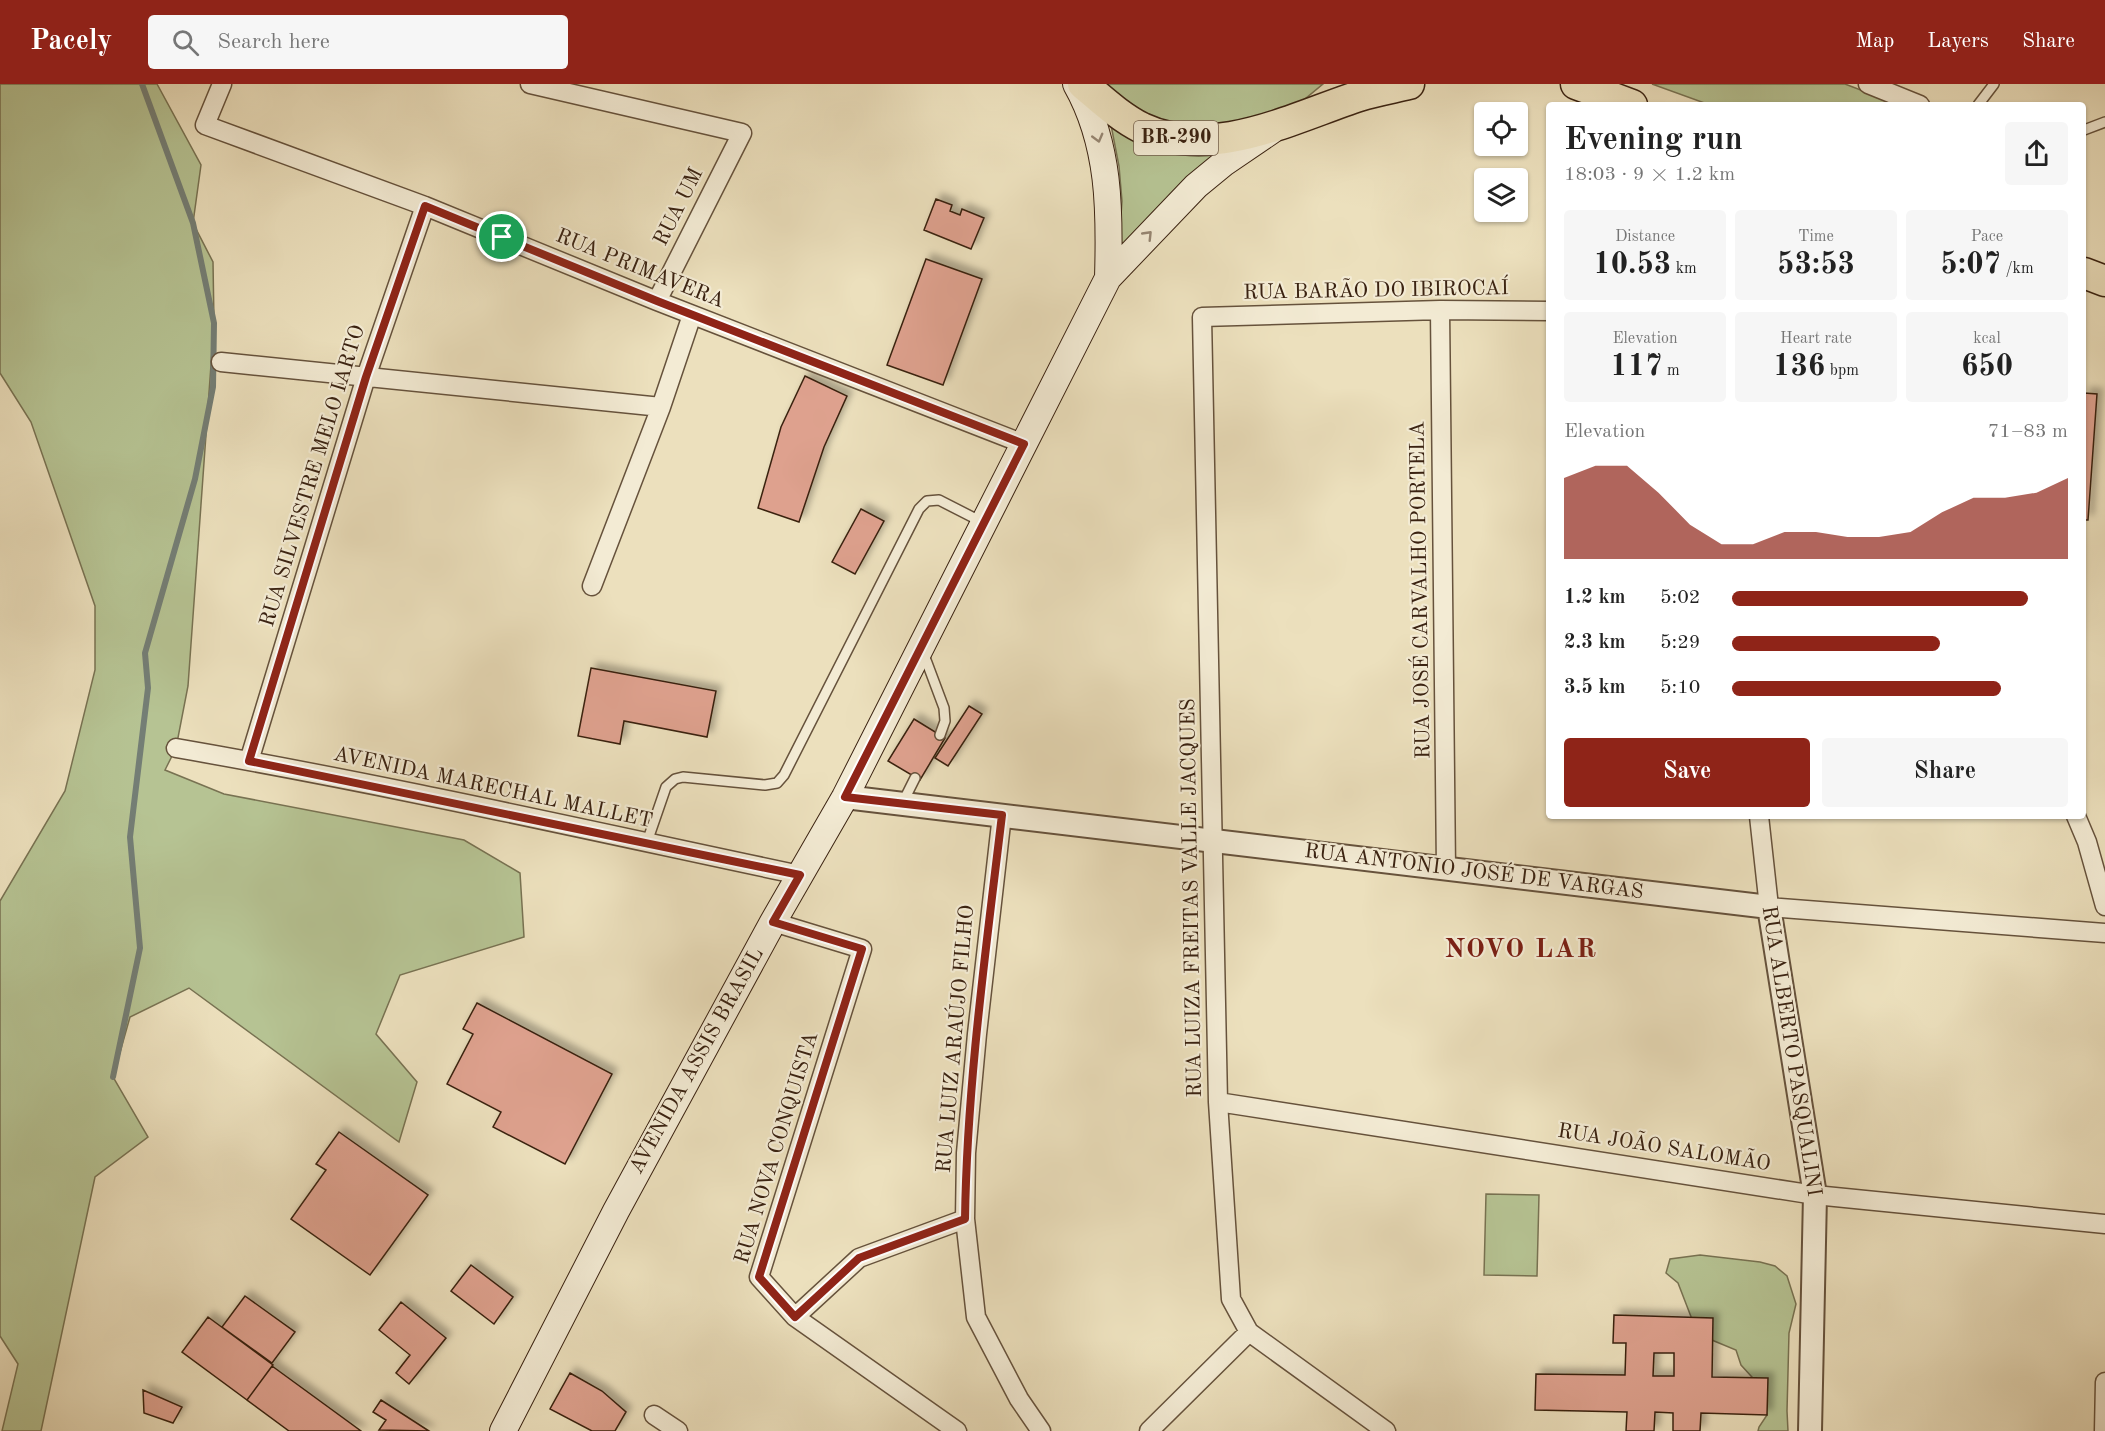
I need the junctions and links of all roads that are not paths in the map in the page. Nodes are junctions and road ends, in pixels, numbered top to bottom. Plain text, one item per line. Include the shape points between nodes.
1 (222, 84) edge
2 (530, 84) edge
3 (1076, 84) edge
4 (1083, 84) edge
5 (1331, 84) edge
6 (1409, 84) edge
7 (1868, 84) edge
8 (1994, 84) edge
9 (1573, 85) edge
10 (1623, 102) edge
11 (1913, 102) edge
12 (1980, 102) edge
13 (1283, 122) junction
14 (2105, 122) edge
15 (2086, 129) edge
16 (425, 206) junction
17 (2086, 274) edge
18 (1108, 278) junction
19 (2105, 281) edge
20 (657, 301) junction
21 (1440, 310) junction
22 (1546, 312) edge
23 (692, 315) junction
24 (1202, 317) joint
25 (221, 362) dead end
26 (366, 377) junction
27 (661, 407) junction
28 (1024, 444) junction
29 (984, 523) junction
30 (592, 586) dead end
31 (921, 647) junction
32 (940, 735) dead end
33 (176, 748) dead end
34 (249, 761) junction
35 (915, 778) dead end
36 (845, 797) junction
37 (902, 803) junction
38 (1002, 815) junction
39 (1759, 819) edge
40 (2077, 819) edge
41 (1213, 840) junction
42 (646, 842) junction
43 (1446, 870) junction
44 (800, 875) junction
45 (2105, 906) edge
46 (1769, 907) junction
47 (773, 922) junction
48 (2105, 933) edge
49 (1218, 1102) junction
50 (1815, 1195) junction
51 (965, 1219) junction
52 (2105, 1224) edge
53 (795, 1317) junction
54 (1250, 1332) junction
55 (2105, 1382) edge
56 (654, 1415) dead end
57 (503, 1431) edge
58 (678, 1431) edge
59 (957, 1431) edge
60 (1041, 1431) edge
61 (1149, 1431) edge
62 (1386, 1431) edge
63 (1810, 1431) edge
64 (2104, 1431) edge

1 - 16 street, RUA PRIMAVERA via 205,125
2 - 20 street, RUA UM via 742,133
3 -> 18 main road, AVENIDA ASSIS BRASIL via 1099,139 1105,172
4 - 13 highway, BR-290 via 1119,115 1144,129 1173,138 1238,137
5 - 13 highway
6 - 13 highway, BR-290 via 1363,94
7 - 11 street
8 - 12 lane
9 - 10 highway
18 -> 13 main road, AVENIDA ASSIS BRASIL via 1196,186
14 - 15 lane
16 - 20 street, RUA PRIMAVERA
16 - 26 street, RUA SILVESTRE MELO IARTO
17 - 19 highway
18 - 28 main road, AVENIDA ASSIS BRASIL
20 - 23 street, RUA PRIMAVERA
21 - 22 street, RUA BARÃO DO IBIROCAÍ
21 - 24 street, RUA BARÃO DO IBIROCAÍ
21 - 43 street, RUA JOSÉ CARVALHO PORTELA
23 - 27 street
23 - 28 street, RUA PRIMAVERA
24 - 41 street, RUA LUIZA FREITAS VALLE JACQUES
25 - 26 street
26 - 27 street
26 - 34 street, RUA SILVESTRE MELO IARTO
27 - 30 street
28 - 29 main road, AVENIDA ASSIS BRASIL
29 - 31 main road, AVENIDA ASSIS BRASIL
29 - 42 lane via 939,500 927,501 919,509 784,775 777,783 765,785 675,779 666,787
31 - 32 lane via 944,708
31 - 36 main road, AVENIDA ASSIS BRASIL
33 - 34 street, AVENIDA MARECHAL MALLET
34 - 42 street, AVENIDA MARECHAL MALLET
35 - 37 lane
36 - 37 street, RUA ANTONIO JOSÉ DE VARGAS
36 - 44 main road, AVENIDA ASSIS BRASIL
37 - 38 street, RUA ANTONIO JOSÉ DE VARGAS
38 - 41 street, RUA ANTONIO JOSÉ DE VARGAS
38 - 51 street, RUA LUIZ ARAÚJO FILHO via 968,1129
39 - 46 street, RUA ALBERTO PASQUALINI
40 - 45 street
41 - 43 street, RUA ANTONIO JOSÉ DE VARGAS
41 - 49 street, RUA LUIZA FREITAS VALLE JACQUES
42 - 44 street, AVENIDA MARECHAL MALLET
43 - 46 street, RUA ANTONIO JOSÉ DE VARGAS
44 - 47 main road, AVENIDA ASSIS BRASIL
46 - 48 street, RUA ANTONIO JOSÉ DE VARGAS
46 - 50 street, RUA ALBERTO PASQUALINI
47 - 53 street, RUA NOVA CONQUISTA via 862,949 759,1277
47 - 57 main road, AVENIDA ASSIS BRASIL via 615,1211
49 - 50 street, RUA JOÃO SALOMÃO
49 - 54 street, RUA LUIZA FREITAS VALLE JACQUES via 1231,1299
50 - 52 street, RUA JOÃO SALOMÃO
50 - 63 street, RUA ALBERTO PASQUALINI
51 - 53 street via 859,1258
51 - 60 street, RUA LUIZ ARAÚJO FILHO via 976,1317 1019,1399
53 - 59 street, RUA NOVA CONQUISTA
54 - 61 street
54 - 62 street
55 - 64 street
56 - 58 street

